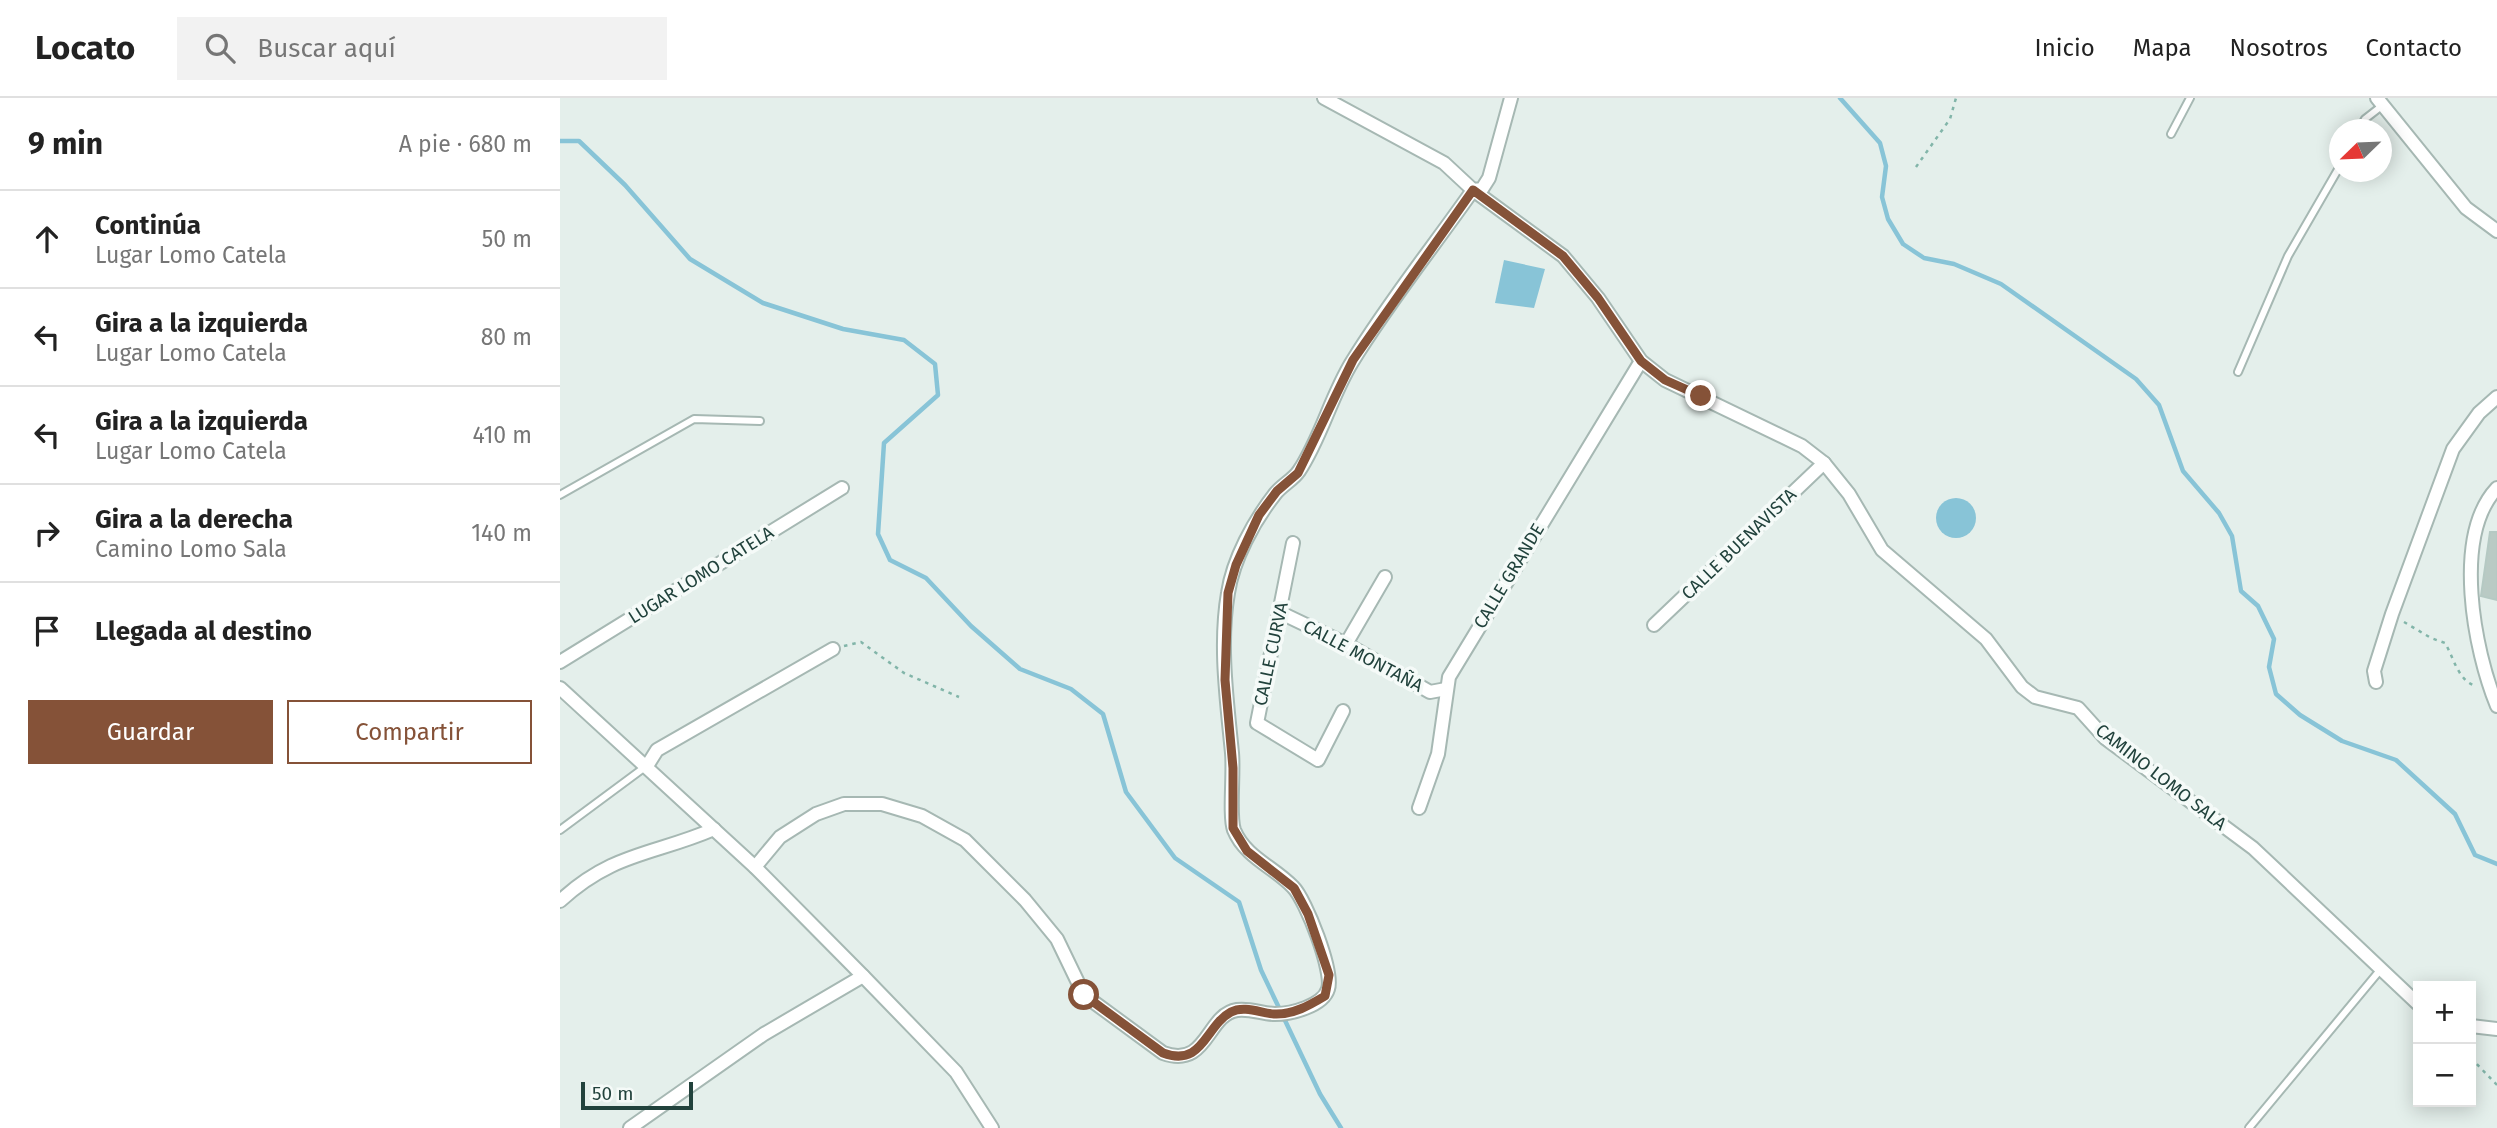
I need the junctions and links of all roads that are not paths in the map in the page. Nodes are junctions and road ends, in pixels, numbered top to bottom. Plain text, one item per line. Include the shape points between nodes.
1 (1324, 98) edge
2 (1511, 98) edge
3 (2190, 98) edge
4 (2380, 102) edge
5 (2365, 119) edge
6 (2171, 134) dead end
7 (2331, 182) edge
8 (1473, 190) junction
9 (2497, 231) edge
10 (1641, 361) junction
11 (2238, 372) dead end
12 (2497, 397) edge
13 (760, 421) dead end
14 (1824, 463) junction
15 (842, 488) dead end
16 (2497, 488) edge
17 (560, 495) edge
18 (1293, 543) dead end
19 (1385, 577) dead end
20 (1280, 612) junction
21 (1654, 625) dead end
22 (1346, 644) junction
23 (833, 649) road end
24 (560, 662) edge
25 (2376, 681) dead end
26 (560, 688) edge
27 (1446, 690) junction
28 (2497, 706) edge
29 (1343, 710) dead end
30 (647, 766) junction
31 (1419, 808) dead end
32 (714, 829) junction
33 (560, 830) edge
34 (755, 867) junction
35 (560, 901) edge
36 (2381, 970) junction
37 (863, 976) junction
38 (2413, 999) edge
39 (2476, 1027) edge
40 (2497, 1029) edge
41 (630, 1128) edge
42 (992, 1128) edge
43 (2249, 1128) edge

1 - 8 street, CAMINO LOMO SALA via 1444,163
2 - 8 street via 1489,178 1482,188
3 - 6 lane
4 - 5 lane
4 - 9 street via 2466,208
7 - 11 lane via 2288,256
8 - 10 street, CAMINO LOMO SALA via 1563,256
8 - 34 street via 1353,360 1298,473 1259,515 1228,593 1225,680 1233,828 1247,851 1294,888 1329,975 1325,996 1283,1014 1234,1010 1194,1051 1174,1057 1084,995 1057,939 1025,900 965,840 922,816 882,804 844,804 816,814 780,837
10 - 14 street, CAMINO LOMO SALA via 1665,380 1802,446
10 - 27 street, CALLE GRANDE via 1449,677
12 - 25 street via 2453,449 2392,614 2374,671
13 - 17 lane via 694,419
14 - 21 street, CALLE BUENAVISTA
14 - 36 street, CAMINO LOMO SALA via 1849,494 1882,550 1986,639 2022,687 2035,697 2078,708 2105,738 2253,848
15 - 24 street, LUGAR LOMO CATELA
16 - 28 street via 2476,526 2470,568 2472,601
18 - 20 street, CALLE CURVA
19 - 22 street
20 - 22 street, CALLE MONTAÑA
20 - 29 street, CALLE CURVA via 1257,723 1318,760
22 - 27 street, CALLE MONTAÑA via 1430,692
23 - 30 street via 657,750
26 - 30 street
27 - 31 street, CALLE GRANDE via 1437,754
30 - 32 street
30 - 33 lane
32 - 34 street
32 - 35 street via 613,863
34 - 37 street
36 - 38 street, CAMINO LOMO SALA
36 - 43 lane
37 - 41 street via 764,1034
37 - 42 street via 956,1072
39 - 40 street

